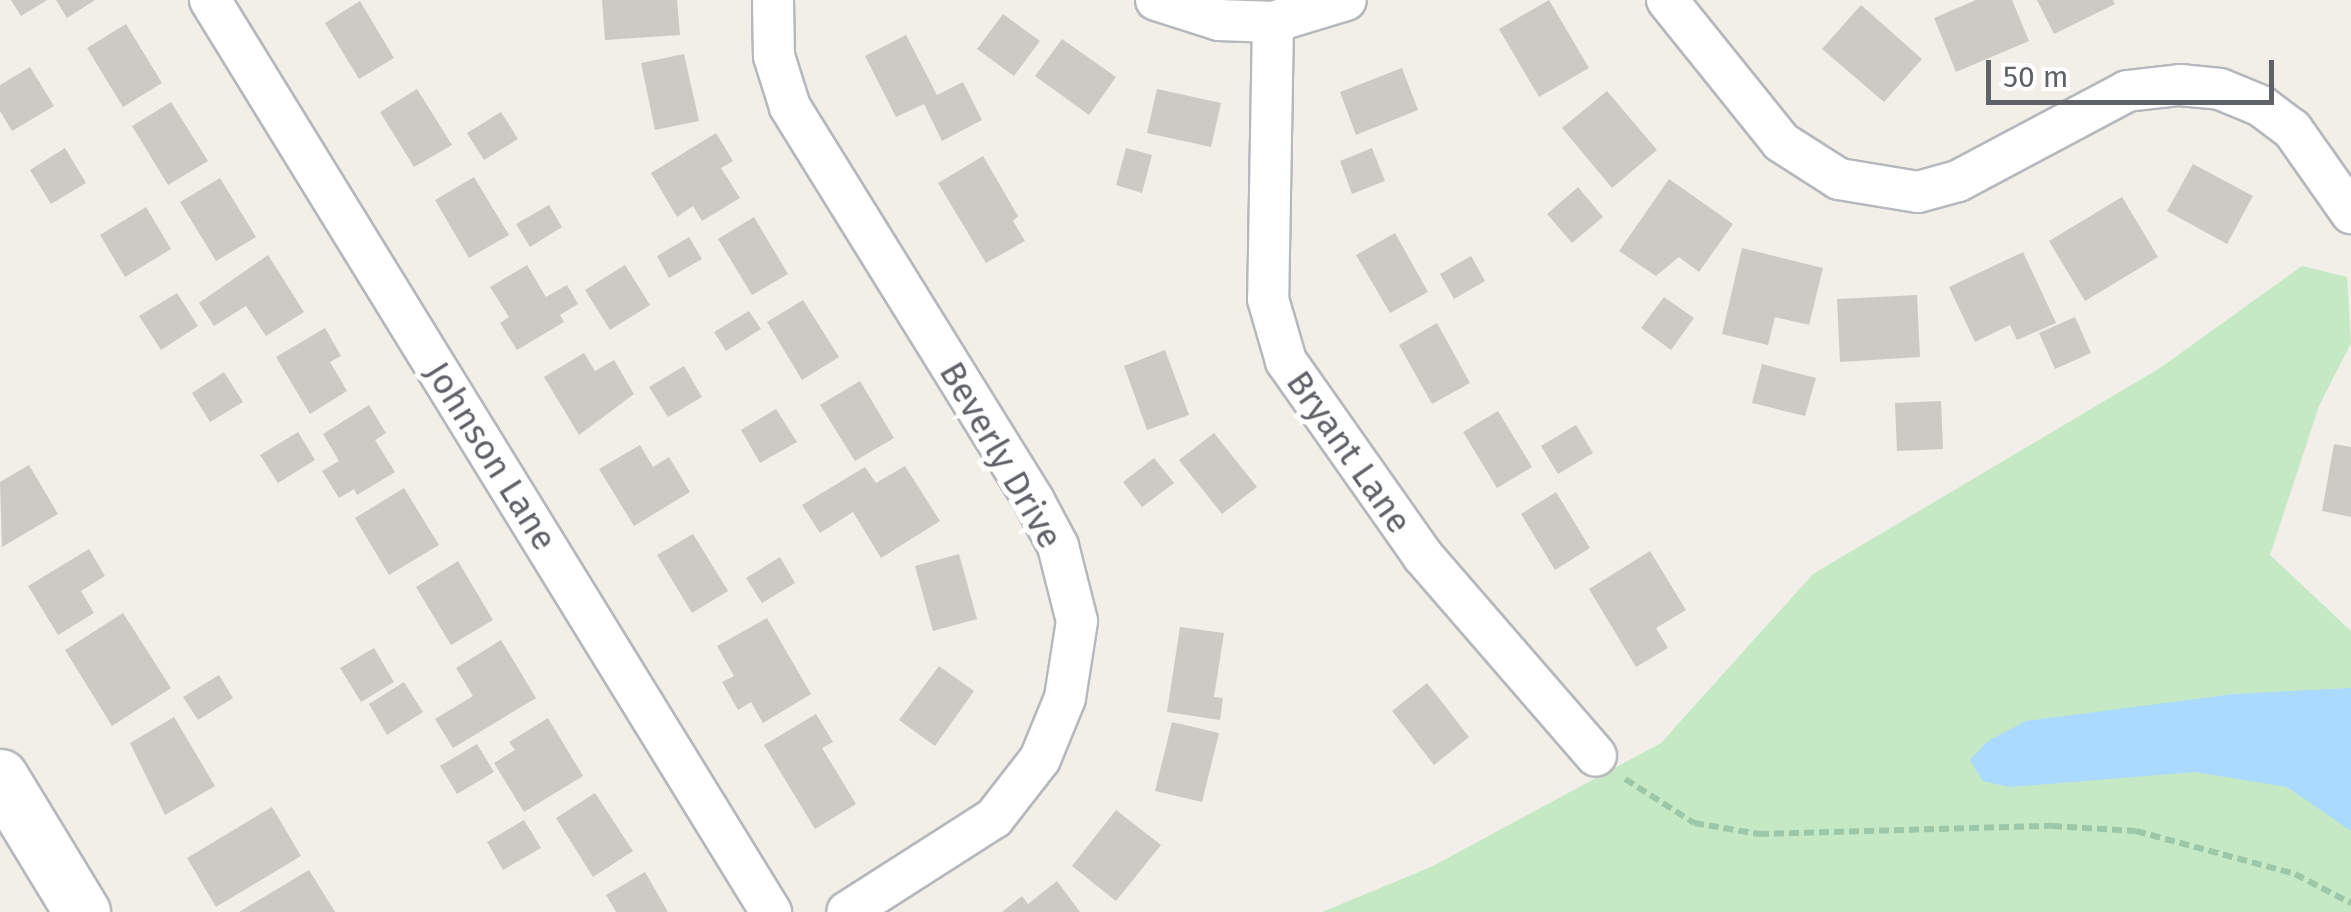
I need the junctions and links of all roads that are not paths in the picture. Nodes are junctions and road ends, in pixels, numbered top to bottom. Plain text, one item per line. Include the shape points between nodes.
1 (210, 0) edge
2 (773, 0) edge
3 (1156, 0) edge
4 (1346, 0) edge
5 (1667, 0) edge
6 (1272, 22) junction
7 (2351, 213) edge
8 (1596, 756) road end
9 (0, 777) edge
10 (82, 912) edge
11 (771, 912) edge
12 (847, 912) edge

1 - 11 street, Johnson Lane
2 - 12 street, Beverly Drive via 774,56 790,108 1034,501 1058,546 1077,621 1065,698 1046,744 994,818
3 - 6 street via 1220,20
4 - 6 street
5 - 7 street via 1781,142 1839,180 1918,192 1958,180 2127,91 2180,85 2220,89 2276,118 2320,160
6 - 8 street, Bryant Lane via 1268,299 1286,361 1422,556
9 - 10 main road

